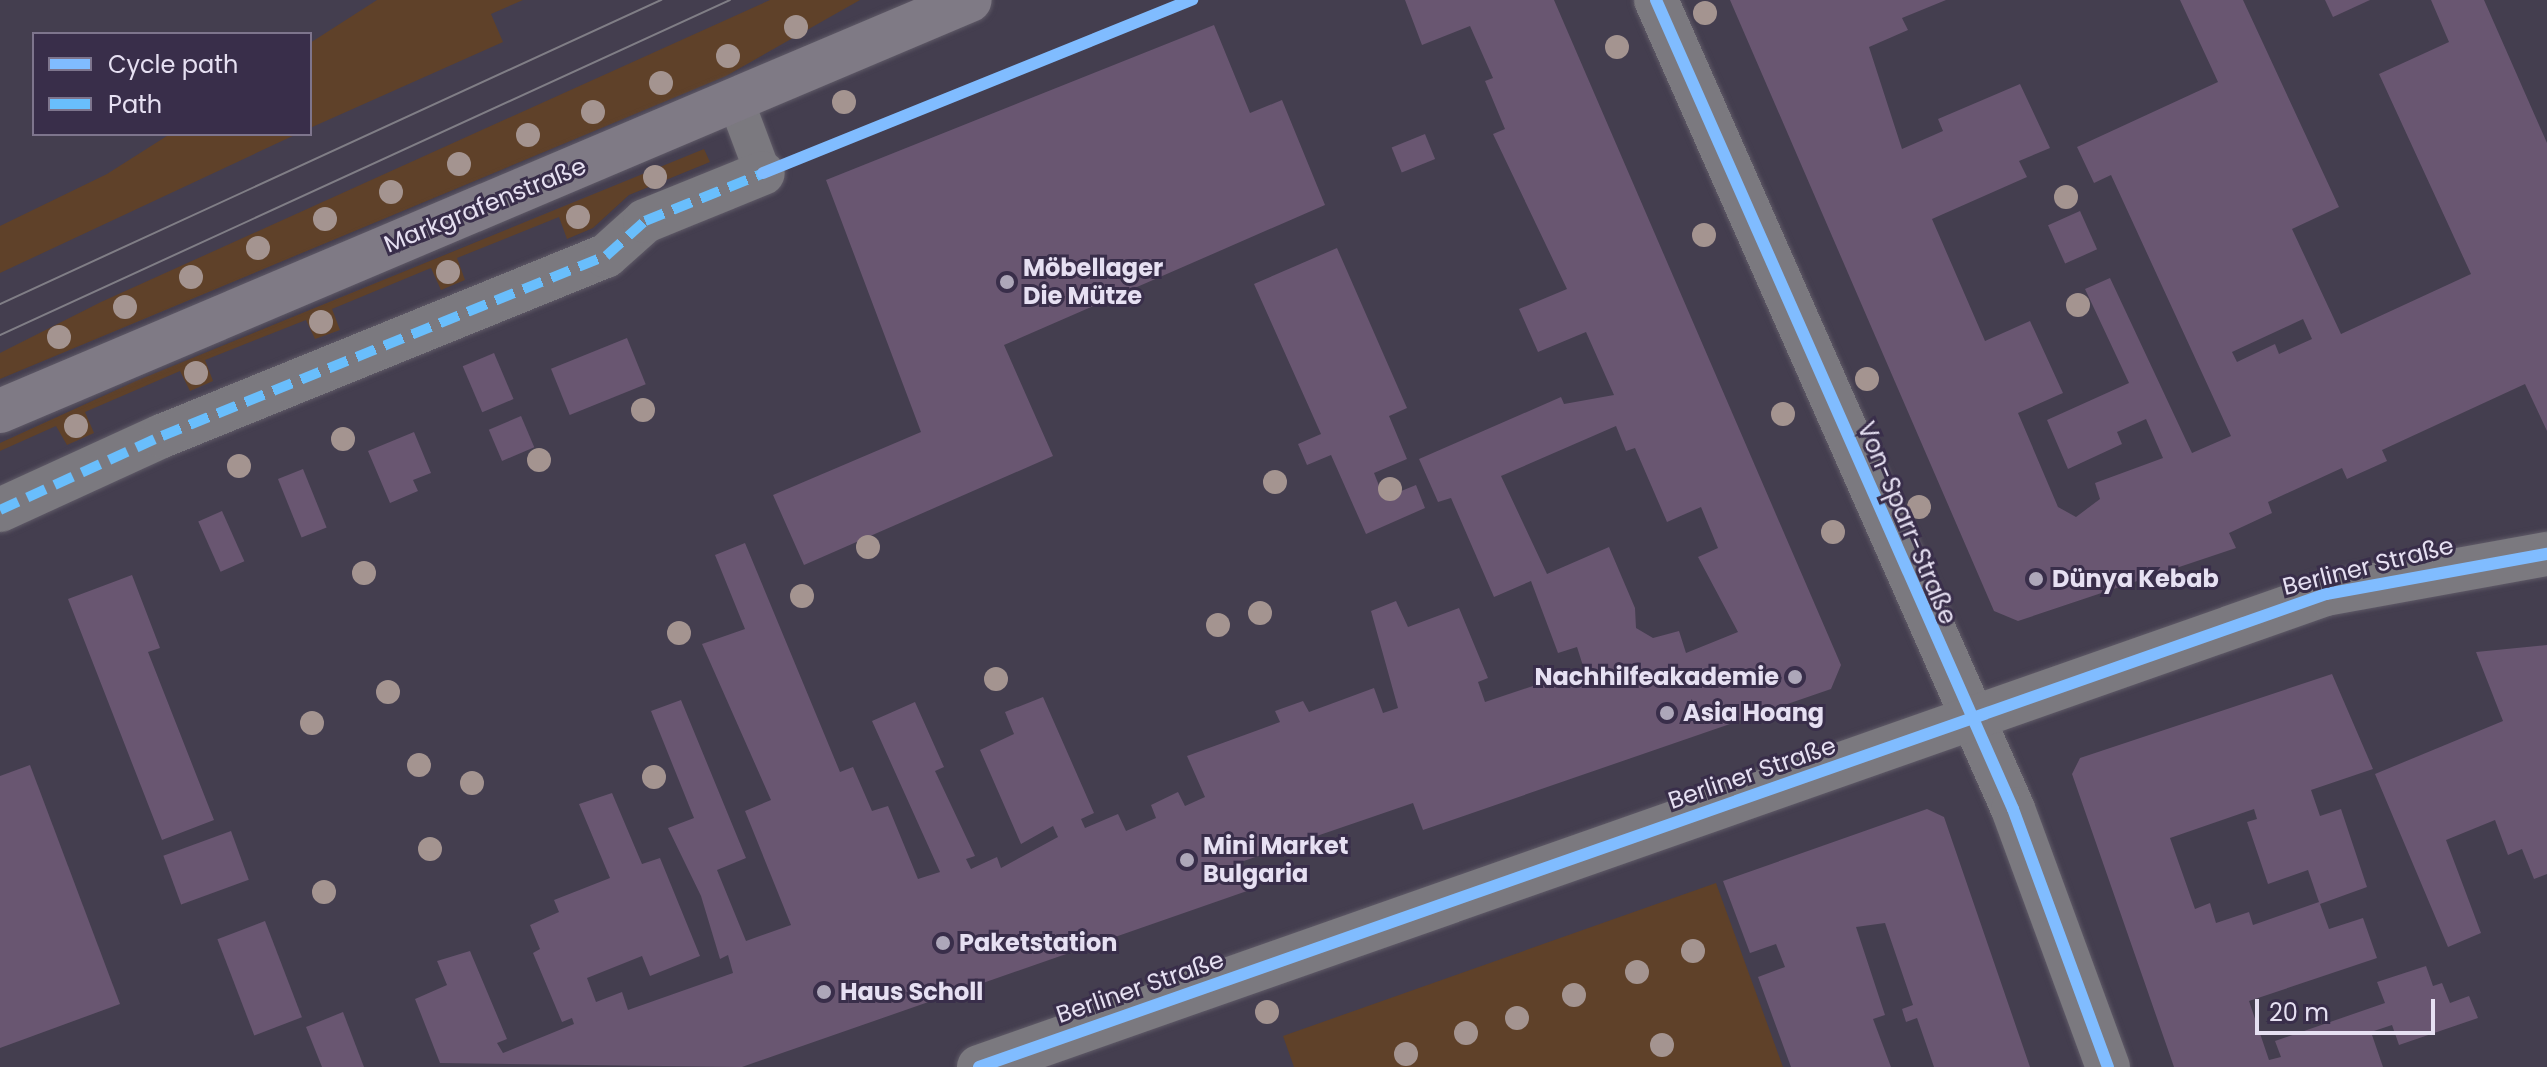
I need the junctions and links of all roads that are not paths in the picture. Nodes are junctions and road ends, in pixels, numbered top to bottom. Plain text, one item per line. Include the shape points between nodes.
1 (970, 0) edge
2 (1656, 0) edge
3 (737, 104) junction
4 (763, 173) joint
5 (0, 411) edge
6 (0, 510) edge
7 (2547, 554) edge
8 (1969, 720) junction
9 (979, 1067) edge
10 (2108, 1067) edge

1 - 3 main road, Markgrafenstraße
2 - 8 street, Von-Sparr-Straße
3 - 4 lane
3 - 5 main road, Markgrafenstraße
4 - 6 street via 645,221 606,256 162,436
7 - 8 street, Berliner Straße via 2326,594
8 - 9 street, Berliner Straße
8 - 10 street, Von-Sparr-Straße via 2013,809

